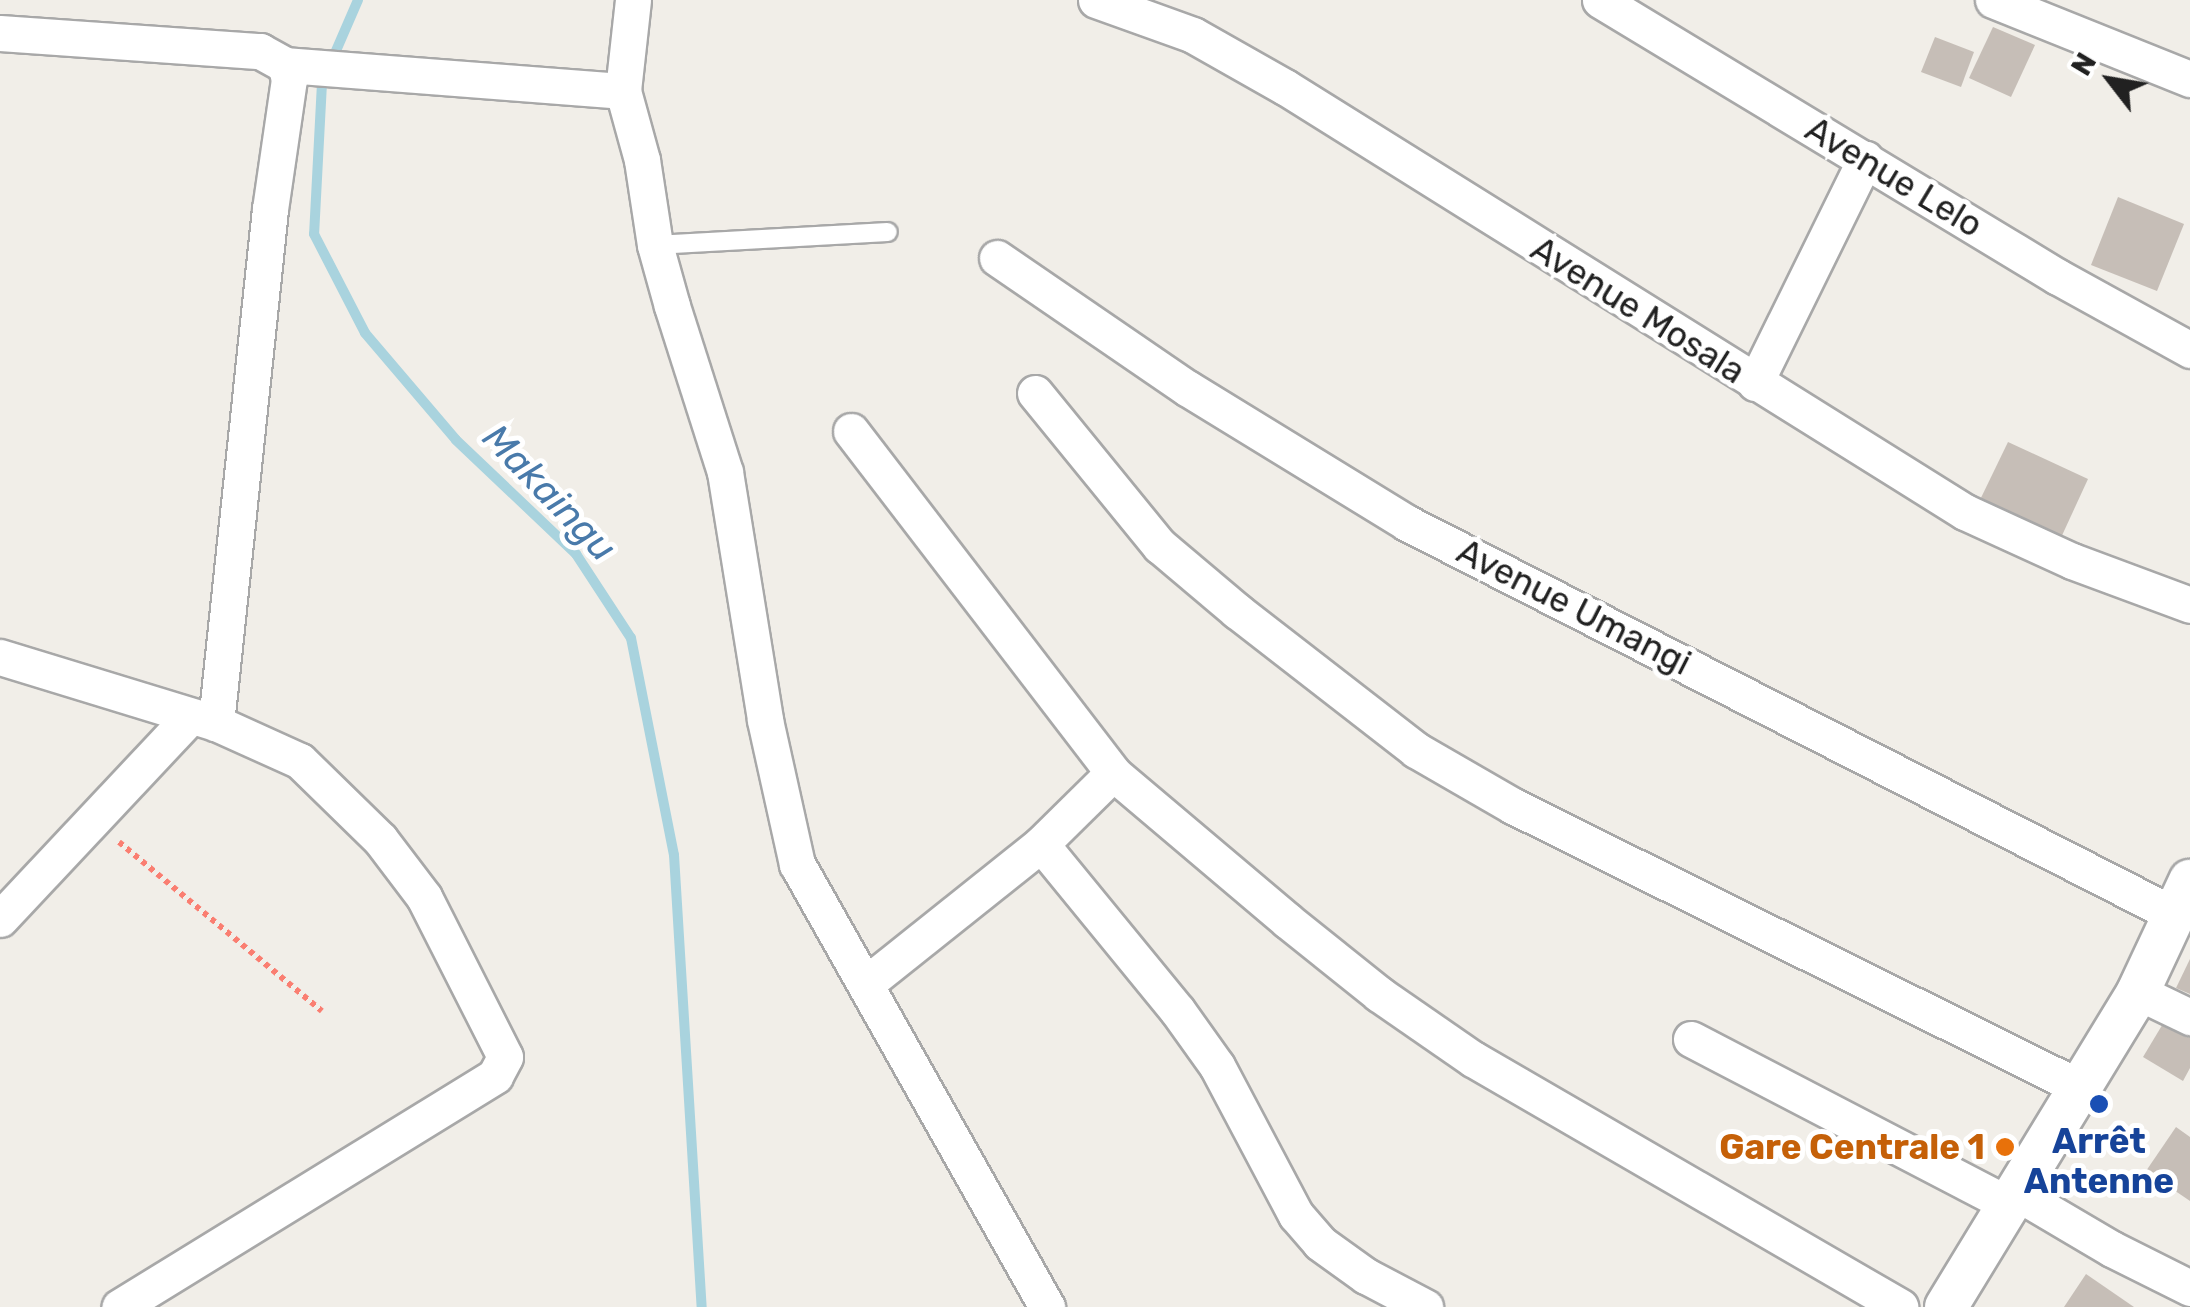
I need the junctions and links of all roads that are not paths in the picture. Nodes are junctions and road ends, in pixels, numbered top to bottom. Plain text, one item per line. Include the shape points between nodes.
1 (633, 0) edge
2 (1096, 0) edge
3 (1600, 0) edge
4 (1994, 0) edge
5 (0, 32) edge
6 (295, 66) junction
7 (2190, 79) edge
8 (623, 91) junction
9 (1865, 159) junction
10 (888, 232) dead end
11 (656, 246) junction
12 (997, 258) dead end
13 (2190, 350) edge
14 (1755, 383) junction
15 (1035, 393) dead end
16 (850, 431) dead end
17 (2190, 604) edge
18 (0, 656) edge
19 (202, 720) junction
20 (1113, 773) junction
21 (1041, 844) junction
22 (2183, 898) edge
23 (0, 919) edge
24 (867, 982) junction
25 (2138, 992) junction
26 (2190, 1017) edge
27 (1690, 1039) dead end
28 (2081, 1088) junction
29 (2014, 1199) junction
30 (2190, 1288) edge
31 (119, 1307) edge
32 (1047, 1307) edge
33 (1425, 1307) edge
34 (1900, 1307) edge
35 (1946, 1307) edge

1 - 8 street
2 - 14 street, Avenue Mosala via 1193,35 1285,87
3 - 9 street, Avenue Lelo
4 - 7 street
5 - 6 street via 260,51
6 - 8 street
6 - 19 street
8 - 11 street
9 - 13 street, Avenue Lelo
9 - 14 street
10 - 11 lane
11 - 24 street via 725,472 765,720 797,864
12 - 22 street, Avenue Umangi via 1187,388 1408,523
14 - 17 street, Avenue Mosala via 1965,512
15 - 28 street via 1160,546 1416,750 1530,814
16 - 20 street
18 - 19 street
19 - 23 street
19 - 31 street via 300,761 380,839 424,897 505,1057 496,1076
20 - 21 street
20 - 34 street via 1303,933 1473,1059
21 - 24 street
21 - 33 street via 1216,1066 1296,1215 1320,1243 1366,1276
22 - 25 street
24 - 32 street
25 - 26 street
25 - 28 street
27 - 29 street
28 - 29 street
29 - 30 street
29 - 35 street

